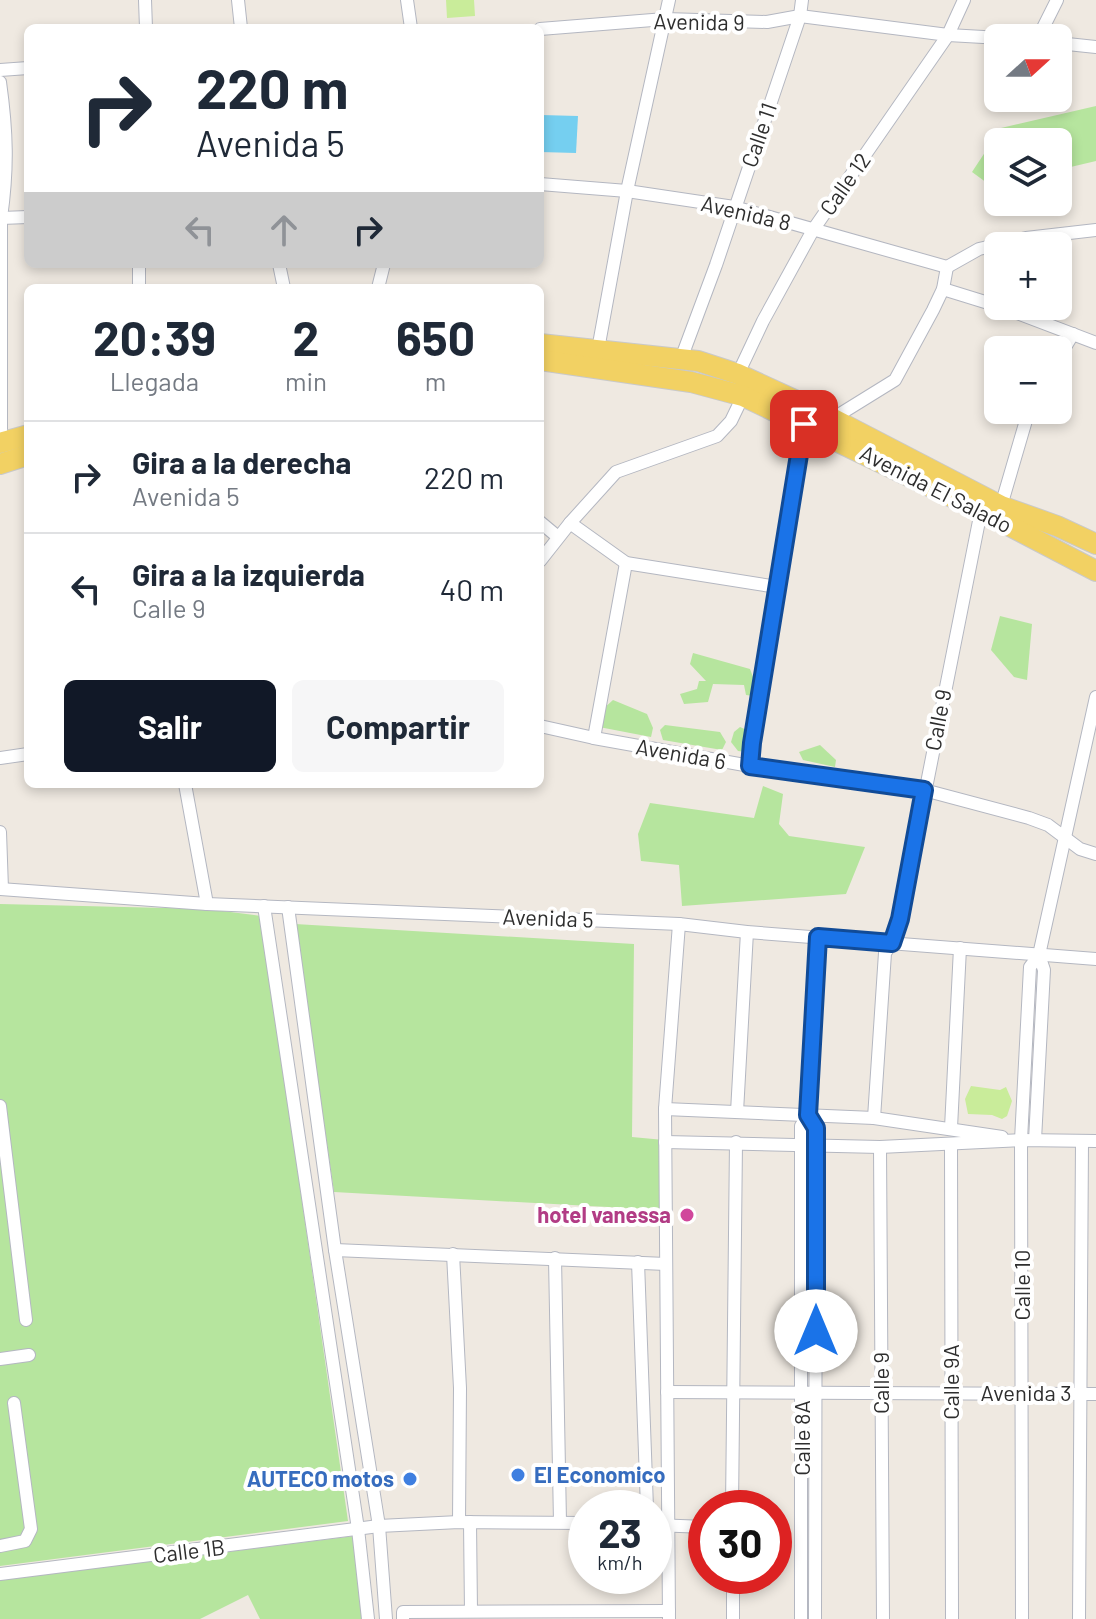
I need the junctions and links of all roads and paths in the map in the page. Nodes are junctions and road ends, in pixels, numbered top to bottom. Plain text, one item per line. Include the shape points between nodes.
1 (145, 0) edge
2 (238, 0) edge
3 (407, 0) edge
4 (669, 0) edge
5 (802, 0) edge
6 (964, 0) edge
7 (1057, 0) edge
8 (800, 16) junction
9 (665, 19) junction
10 (146, 24) edge
11 (241, 24) edge
12 (410, 24) edge
13 (1045, 24) edge
14 (544, 29) edge
15 (948, 35) junction
16 (984, 37) edge
17 (1072, 44) edge
18 (1096, 47) edge
19 (24, 68) edge
20 (0, 70) edge
21 (0, 82) edge
22 (544, 184) edge
23 (627, 191) junction
24 (734, 207) junction
25 (24, 217) edge
26 (1, 218) edge
27 (813, 230) junction
28 (1096, 230) edge
29 (947, 267) junction
30 (943, 289) junction
31 (984, 301) edge
32 (1036, 320) edge
33 (1073, 334) joint
34 (1096, 343) edge
35 (544, 345) edge
36 (596, 358) junction
37 (681, 359) junction
38 (544, 360) edge
39 (738, 374) junction
40 (743, 396) junction
41 (832, 419) junction
42 (804, 424) junction
43 (1025, 424) edge
44 (24, 436) edge
45 (0, 443) edge
46 (24, 456) edge
47 (0, 464) edge
48 (1001, 506) junction
49 (981, 511) junction
50 (570, 523) junction
51 (544, 525) edge
52 (558, 537) junction
53 (1096, 544) edge
54 (544, 556) edge
55 (626, 563) junction
56 (1096, 571) edge
57 (777, 587) junction
58 (1096, 697) edge
59 (544, 727) edge
60 (594, 738) junction
61 (24, 755) edge
62 (0, 758) edge
63 (750, 766) junction
64 (186, 788) edge
65 (924, 790) junction
66 (0, 832) edge
67 (1064, 837) junction
68 (1096, 854) edge
69 (1, 889) edge
70 (207, 904) junction
71 (264, 906) junction
72 (288, 907) junction
73 (679, 924) junction
74 (747, 932) junction
75 (818, 937) junction
76 (892, 943) junction
77 (960, 948) junction
78 (1039, 955) junction
79 (1096, 959) edge
80 (0, 1106) edge
81 (665, 1109) junction
82 (737, 1112) junction
83 (808, 1115) junction
84 (874, 1118) junction
85 (951, 1128) junction
86 (1021, 1140) junction
87 (1035, 1140) junction
88 (1089, 1141) edge
89 (665, 1142) junction
90 (736, 1142) junction
91 (801, 1145) junction
92 (951, 1145) junction
93 (816, 1146) junction
94 (880, 1147) junction
95 (335, 1250) junction
96 (453, 1254) junction
97 (555, 1258) junction
98 (638, 1262) junction
99 (666, 1264) junction
100 (26, 1320) dead end
101 (29, 1355) dead end
102 (0, 1359) edge
103 (667, 1392) junction
104 (732, 1393) junction
105 (802, 1393) junction
106 (816, 1393) junction
107 (882, 1393) junction
108 (951, 1393) junction
109 (1023, 1393) junction
110 (1080, 1394) junction
111 (1096, 1394) edge
112 (14, 1403) dead end
113 (646, 1490) edge
114 (668, 1490) edge
115 (732, 1490) edge
116 (464, 1522) junction
117 (560, 1522) junction
118 (568, 1522) edge
119 (379, 1526) junction
120 (358, 1529) junction
121 (0, 1546) edge
122 (0, 1574) edge
123 (669, 1594) edge
124 (733, 1594) edge
125 (471, 1611) junction
126 (535, 1615) edge
127 (669, 1615) edge
128 (368, 1619) edge
129 (386, 1619) edge
130 (403, 1619) edge
131 (733, 1619) edge
132 (801, 1619) edge
133 (815, 1619) edge
134 (883, 1619) edge
135 (952, 1619) edge
136 (1022, 1619) edge
137 (1079, 1619) edge

1 - 10 street
2 - 11 street
3 - 12 street
4 - 9 street
5 - 8 street, Calle 11
6 - 15 street, Calle 12
7 - 13 street
8 - 9 street, Avenida 9 via 743,23
8 - 15 street, Avenida 9
8 - 24 street, Calle 11
9 - 14 street, Avenida 9
9 - 23 street
15 - 16 street, Avenida 9
15 - 27 street, Calle 12
17 - 18 street
19 - 20 street
21 - 26 street via 7,133
22 - 23 street, Avenida 8
23 - 24 street, Avenida 8
23 - 36 street
24 - 27 street, Avenida 8
24 - 37 street, Calle 11
25 - 26 street
26 - 45 street
27 - 29 street, Avenida 8
27 - 39 street, Calle 12
28 - 29 street via 979,249
29 - 30 street
30 - 31 street
30 - 41 street via 895,380
32 - 33 street
33 - 34 street
35 - 36 main road, Avenida El Salado
36 - 37 main road, Avenida El Salado
36 - 38 main road, Avenida El Salado
36 - 40 main road, Avenida El Salado
37 - 39 main road, Avenida El Salado
39 - 41 main road, Avenida El Salado
40 - 42 main road, Avenida El Salado
40 - 50 street via 717,436 616,472
41 - 48 main road, Avenida El Salado
42 - 49 main road, Avenida El Salado
42 - 57 street
43 - 48 street
44 - 45 main road
46 - 47 main road
48 - 53 main road, Avenida El Salado
49 - 56 main road, Avenida El Salado
49 - 65 street, Calle 9
50 - 52 street
50 - 55 street
51 - 52 street
52 - 54 street
55 - 57 street
55 - 60 street
57 - 63 street
58 - 67 street, Calle 10
59 - 60 street, Avenida 6
60 - 63 street, Avenida 6
61 - 62 street
63 - 65 street, Avenida 6
64 - 70 street
65 - 67 street, Avenida 6 via 1029,818
65 - 76 street, Calle 9
66 - 69 street
67 - 68 street, Avenida 6
67 - 78 street, Calle 10
69 - 70 street, Avenida 5
70 - 71 street, Avenida 5
71 - 72 street, Avenida 5
71 - 120 street
72 - 73 street, Avenida 5
72 - 95 street
73 - 74 street, Avenida 5
73 - 81 street
74 - 75 street, Avenida 5
74 - 82 street
75 - 76 street, Avenida 5
75 - 83 street, Calle 8A
76 - 77 street, Avenida 5
76 - 84 street, Calle 9 via 885,953
77 - 78 street, Avenida 5
77 - 85 street
78 - 79 street, Avenida 5
78 - 86 street, Calle 10 via 1030,967
78 - 87 street, Calle 10 via 1044,970
80 - 100 street
81 - 82 street
81 - 89 street
82 - 83 street
83 - 84 street
83 - 91 street, Calle 8A via 801,1126
83 - 93 street, Calle 8A via 816,1128
84 - 85 street
85 - 86 street
86 - 87 street
86 - 92 street
86 - 109 street, Calle 10
87 - 88 street
88 - 110 street
89 - 90 street
89 - 99 street
90 - 91 street
90 - 104 street
91 - 93 street
91 - 105 street, Calle 8A
92 - 94 street
92 - 108 street, Calle 9A
93 - 94 street
93 - 106 street, Calle 8A
94 - 107 street, Calle 9
95 - 96 street
95 - 119 street
96 - 97 street
96 - 116 street
97 - 98 street
97 - 117 street
98 - 99 street
98 - 113 street
99 - 103 street
101 - 102 street
103 - 104 street, Avenida 3
103 - 114 street
104 - 105 street, Avenida 3
104 - 115 street
105 - 106 street, Avenida 3
105 - 132 street, Calle 8A
106 - 107 street, Avenida 3
106 - 133 street, Calle 8A
107 - 108 street, Avenida 3
107 - 134 street, Calle 9
108 - 109 street, Avenida 3
108 - 135 street, Calle 9A
109 - 110 street, Avenida 3
109 - 136 street, Calle 10
110 - 111 street, Avenida 3
110 - 137 street
112 - 121 street via 31,1529 25,1541
116 - 117 street, Calle 1B
116 - 119 street, Calle 1B
116 - 125 street
117 - 118 street, Calle 1B
119 - 120 street, Calle 1B
119 - 129 street
120 - 122 street, Calle 1B
120 - 128 street
123 - 127 street
124 - 131 street
125 - 126 street
125 - 130 street via 403,1612
126 - 127 street

